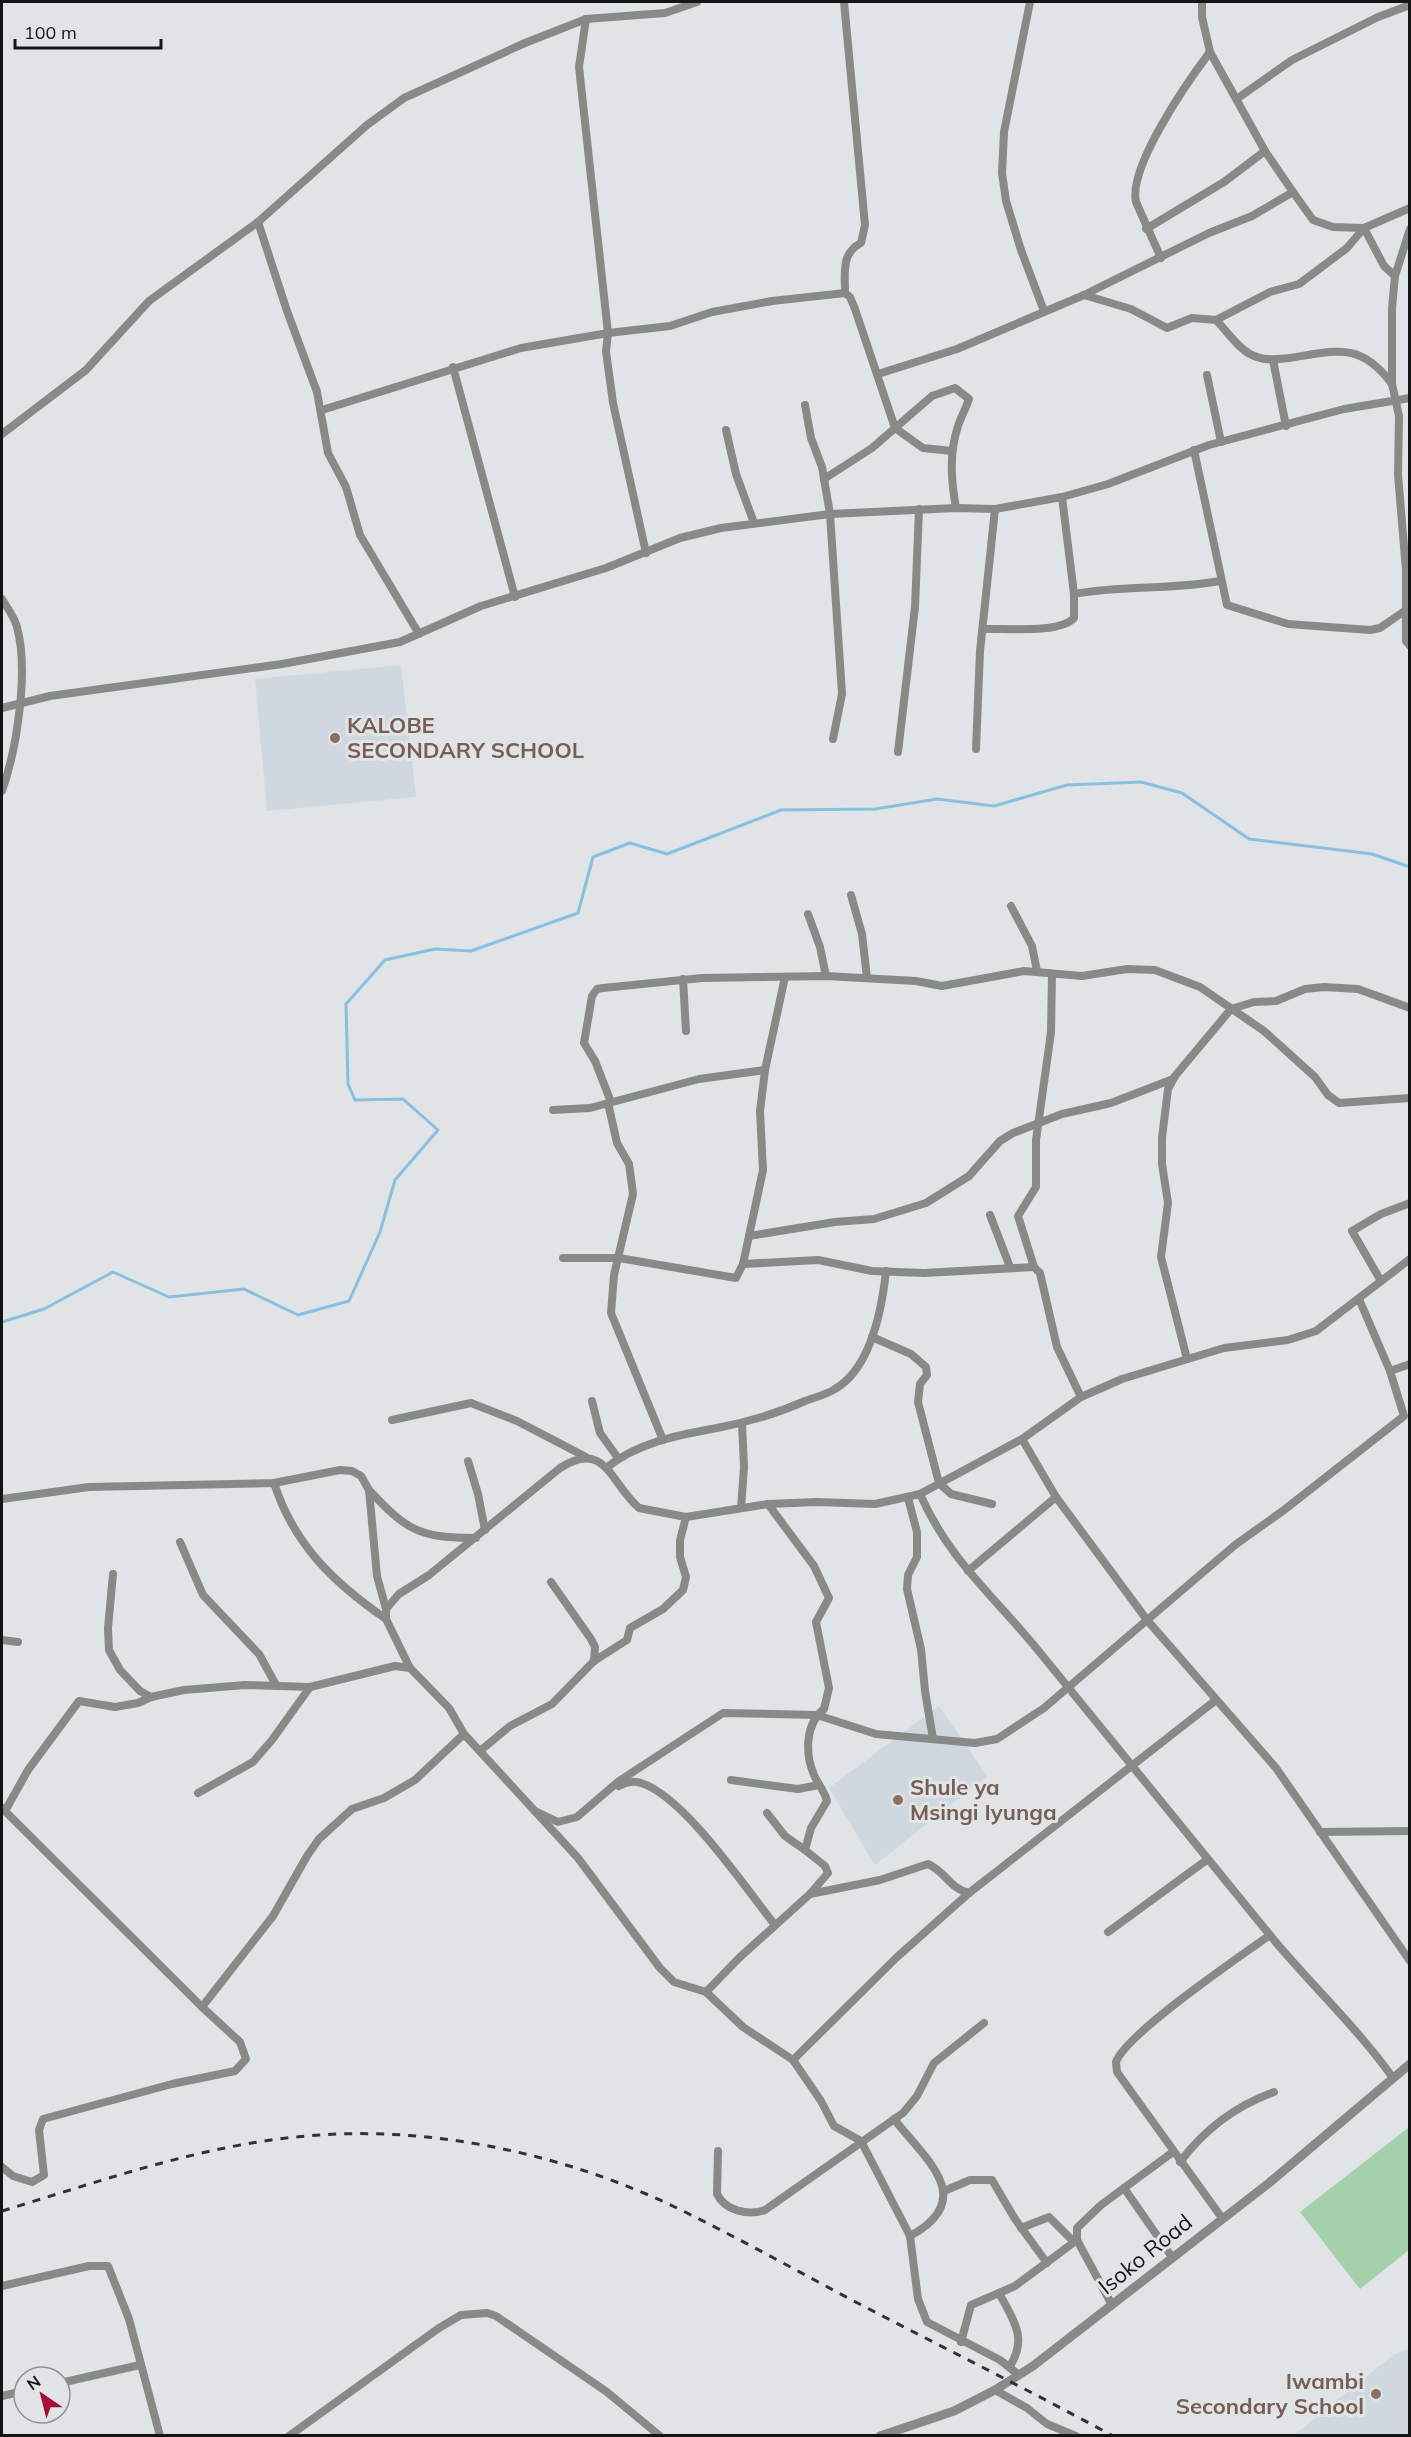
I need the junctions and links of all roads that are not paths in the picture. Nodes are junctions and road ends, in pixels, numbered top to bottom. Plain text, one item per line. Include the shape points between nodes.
1 (697, 2) edge
2 (844, 2) edge
3 (1030, 2) edge
4 (1202, 2) edge
5 (1410, 5) edge
6 (586, 19) junction
7 (1210, 52) junction
8 (1238, 98) junction
9 (1265, 151) junction
10 (1293, 192) junction
11 (1410, 208) edge
12 (258, 222) junction
13 (1364, 228) junction
14 (1146, 229) junction
15 (1410, 229) edge
16 (1161, 258) junction
17 (1395, 276) junction
18 (845, 293) junction
19 (1084, 295) junction
20 (1044, 311) junction
21 (1216, 320) junction
22 (608, 333) junction
23 (1273, 360) junction
24 (453, 367) junction
25 (878, 374) junction
26 (1207, 375) dead end
27 (1392, 384) junction
28 (1410, 398) edge
29 (1395, 399) junction
30 (805, 405) dead end
31 (322, 410) junction
32 (1286, 426) junction
33 (895, 428) junction
34 (726, 430) dead end
35 (2, 434) edge
36 (1221, 442) junction
37 (1194, 450) junction
38 (952, 451) junction
39 (824, 479) junction
40 (1062, 497) junction
41 (956, 508) junction
42 (919, 509) junction
43 (995, 509) junction
44 (830, 514) junction
45 (754, 523) junction
46 (646, 553) junction
47 (1408, 570) edge
48 (1220, 580) junction
49 (1074, 594) junction
50 (516, 597) junction
51 (2, 599) edge
52 (1406, 610) junction
53 (984, 629) junction
54 (419, 634) junction
55 (1410, 646) edge
56 (19, 703) junction
57 (2, 708) edge
58 (833, 739) dead end
59 (976, 749) dead end
60 (898, 752) dead end
61 (2, 791) edge
62 (850, 895) dead end
63 (1011, 906) dead end
64 (808, 914) dead end
65 (1037, 971) junction
66 (1052, 974) junction
67 (826, 976) junction
68 (785, 977) junction
69 (867, 978) junction
70 (683, 980) junction
71 (1410, 1008) edge
72 (1231, 1009) junction
73 (686, 1031) dead end
74 (765, 1070) junction
75 (1173, 1079) junction
76 (1410, 1098) edge
77 (609, 1102) junction
78 (553, 1110) dead end
79 (1038, 1124) junction
80 (1410, 1203) edge
81 (990, 1215) dead end
82 (749, 1236) junction
83 (563, 1258) dead end
84 (619, 1258) junction
85 (1410, 1259) edge
86 (743, 1264) junction
87 (1010, 1267) junction
88 (1034, 1267) junction
89 (886, 1271) junction
90 (1381, 1281) junction
91 (1359, 1299) junction
92 (872, 1337) junction
93 (1187, 1359) junction
94 (1410, 1364) edge
95 (1390, 1371) junction
96 (1081, 1397) junction
97 (592, 1401) dead end
98 (392, 1420) dead end
99 (742, 1423) junction
100 (1022, 1438) junction
101 (663, 1440) junction
102 (588, 1457) junction
103 (618, 1458) junction
104 (468, 1461) dead end
105 (606, 1468) junction
106 (274, 1483) junction
107 (939, 1483) junction
108 (369, 1490) junction
109 (920, 1494) junction
110 (1056, 1497) junction
111 (908, 1498) junction
112 (2, 1499) edge
113 (768, 1504) junction
114 (992, 1504) dead end
115 (741, 1508) junction
116 (687, 1517) junction
117 (485, 1530) junction
118 (476, 1538) junction
119 (180, 1542) dead end
120 (968, 1571) junction
121 (113, 1574) dead end
122 (551, 1582) dead end
123 (386, 1608) junction
124 (386, 1619) junction
125 (1147, 1620) junction
126 (2, 1640) edge
127 (18, 1642) dead end
128 (594, 1661) junction
129 (410, 1668) junction
130 (276, 1685) junction
131 (310, 1687) junction
132 (1067, 1688) junction
133 (151, 1697) junction
134 (1216, 1700) junction
135 (817, 1715) junction
136 (464, 1734) junction
137 (933, 1739) junction
138 (480, 1751) junction
139 (1132, 1766) junction
140 (731, 1780) dead end
141 (819, 1785) junction
142 (612, 1789) junction
143 (198, 1793) dead end
144 (3, 1810) edge
145 (535, 1811) junction
146 (767, 1813) dead end
147 (1410, 1831) edge
148 (1320, 1832) junction
149 (806, 1850) junction
150 (1208, 1860) junction
151 (969, 1893) junction
152 (810, 1894) junction
153 (775, 1925) junction
154 (1108, 1932) dead end
155 (1270, 1935) junction
156 (1410, 1961) edge
157 (706, 1992) junction
158 (202, 2007) junction
159 (984, 2024) dead end
160 (793, 2060) junction
161 (1410, 2064) edge
162 (1392, 2078) junction
163 (1274, 2092) dead end
164 (894, 2119) junction
165 (861, 2141) junction
166 (718, 2151) dead end
167 (1173, 2152) junction
168 (1180, 2162) junction
169 (2, 2167) edge
170 (1124, 2188) junction
171 (944, 2191) junction
172 (1222, 2218) junction
173 (1021, 2228) junction
174 (909, 2236) junction
175 (1075, 2241) junction
176 (1172, 2257) junction
177 (1047, 2263) junction
178 (2, 2286) edge
179 (999, 2293) junction
180 (1112, 2306) junction
181 (961, 2342) junction
182 (140, 2365) junction
183 (1010, 2366) junction
184 (1019, 2375) junction
185 (72, 2380) edge
186 (995, 2390) junction
187 (160, 2436) edge
188 (289, 2436) edge
189 (660, 2436) edge
190 (880, 2436) edge
191 (1076, 2436) edge

1 - 6 street via 665,13
2 - 18 street via 865,225 861,243 851,248 844,264
3 - 20 street via 1004,132 1002,172 1006,201
4 - 7 street
5 - 8 street via 1292,60
6 - 12 street via 544,34 405,98 367,125
6 - 22 street via 579,67
7 - 8 street
7 - 14 street via 1170,112 1136,180 1136,202
8 - 9 street
9 - 10 street
9 - 14 street via 1224,182
10 - 13 street via 1313,220 1333,227
10 - 16 street via 1252,216
11 - 13 street
12 - 31 street
12 - 35 street via 149,302 86,370
13 - 17 street via 1384,266
13 - 21 street via 1347,248 1299,284 1270,292
14 - 16 street
15 - 17 street
16 - 19 street
17 - 27 street
18 - 22 street via 772,301 712,312 670,326
18 - 25 street via 855,309
19 - 20 street
19 - 21 street via 1131,309 1167,328 1192,318
20 - 25 street via 957,349
21 - 23 street via 1255,357
22 - 24 street via 521,348
22 - 46 street via 606,351 613,403
23 - 27 street via 1338,350 1354,352 1368,358
23 - 32 street
24 - 31 street
24 - 50 street
25 - 33 street
26 - 36 street
27 - 29 street
28 - 29 street
29 - 32 street
29 - 47 street via 1399,416 1399,499
30 - 39 street
31 - 54 street via 328,453 346,487 363,541
32 - 36 street
33 - 38 street via 923,447
33 - 38 street via 932,396 955,388 969,399
33 - 39 street via 864,454
34 - 45 street via 736,474
36 - 37 street
37 - 40 street via 1108,484
37 - 48 street
38 - 41 street
39 - 44 street
40 - 43 street
40 - 49 street
41 - 42 street
41 - 43 street
42 - 44 street
42 - 60 street via 915,607
43 - 53 street
44 - 45 street
44 - 58 street via 842,694
45 - 46 street via 680,538
46 - 50 street
47 - 52 street
48 - 49 street via 1185,587 1136,587
48 - 52 street via 1229,606 1288,624 1370,630 1380,628
49 - 53 street via 1074,618 1064,624
50 - 54 street via 455,616
51 - 56 street via 20,640
52 - 55 street via 1406,641
53 - 59 street
54 - 56 street via 377,647 282,664
56 - 57 street
56 - 61 street via 15,746
62 - 69 street via 862,934
63 - 65 street via 1032,946
64 - 67 street
65 - 66 street
65 - 69 street via 942,986
66 - 72 street via 1082,976 1127,969 1155,970 1200,987
66 - 79 street via 1049,1055
67 - 68 street
67 - 69 street
68 - 70 street
68 - 74 street
70 - 73 street
70 - 77 street via 594,992 584,1043 595,1061
71 - 72 street via 1358,989 1324,987
72 - 75 street
72 - 76 street via 1264,1031 1339,1103
74 - 77 street via 699,1079
74 - 82 street via 759,1119 763,1170
75 - 79 street via 1111,1103
75 - 93 street via 1168,1089 1162,1138 1168,1203 1161,1257
77 - 78 street via 590,1108
77 - 84 street via 617,1143 629,1164 633,1183 632,1206
79 - 82 street via 1000,1141 969,1176 926,1203 874,1219
79 - 88 street via 1036,1187 1018,1216
80 - 90 street via 1352,1231
81 - 87 street
82 - 86 street
83 - 84 street
84 - 86 street via 736,1278
84 - 101 street via 611,1313
85 - 90 street
86 - 89 street via 818,1260
87 - 88 street
87 - 89 street via 941,1273
88 - 96 street via 1040,1273 1056,1347
89 - 92 street via 882,1307
90 - 91 street
91 - 93 street via 1326,1325 1303,1336 1224,1348
91 - 95 street
92 - 99 street via 860,1361 836,1389 776,1414
92 - 107 street via 911,1354 926,1366 918,1402
93 - 96 street via 1122,1379
94 - 95 street
95 - 125 street via 1404,1416 1235,1545
96 - 100 street
97 - 103 street via 600,1432
98 - 102 street via 471,1403
99 - 101 street
99 - 115 street
100 - 107 street
100 - 110 street
101 - 103 street
102 - 105 street
102 - 117 street via 574,1459 546,1478
103 - 105 street
104 - 117 street
105 - 116 street via 639,1508
106 - 108 street via 347,1470 361,1476
106 - 112 street via 88,1486
106 - 124 street via 298,1538 347,1590
107 - 109 street
107 - 114 street via 951,1494
108 - 118 street via 399,1521 423,1533 438,1538
108 - 123 street via 377,1576
109 - 111 street
109 - 120 street via 940,1536
110 - 120 street
110 - 125 street
111 - 113 street via 874,1504
111 - 137 street via 917,1532 917,1557 908,1575 907,1589 921,1649
113 - 115 street
113 - 135 street via 814,1566 829,1598 816,1622 829,1688 824,1709
115 - 116 street
116 - 128 street via 680,1540 686,1577 683,1590 663,1609 630,1628 623,1644
117 - 118 street
118 - 123 street via 399,1594
119 - 130 street via 203,1595 259,1654
120 - 132 street
121 - 133 street via 109,1650 120,1670
122 - 128 street via 591,1639
123 - 124 street
124 - 129 street
125 - 132 street
125 - 134 street
126 - 127 street
128 - 138 street via 552,1704 510,1726
129 - 131 street via 395,1666
129 - 136 street via 449,1708
130 - 131 street
130 - 133 street via 184,1690
131 - 143 street via 253,1762
132 - 137 street via 997,1739 975,1743
132 - 139 street
133 - 144 street via 116,1707 79,1701
134 - 139 street
134 - 148 street via 1264,1753
135 - 137 street via 876,1734
135 - 141 street via 808,1740
135 - 142 street via 716,1715
136 - 138 street
136 - 158 street via 415,1780 384,1798 352,1809 319,1839 273,1916
138 - 145 street
139 - 150 street
139 - 151 street
140 - 141 street via 798,1789
141 - 149 street via 827,1801 811,1828
142 - 145 street via 566,1822
142 - 153 street via 626,1782 638,1782 670,1801
144 - 158 street
145 - 157 street via 603,1889 660,1968 683,1986
146 - 149 street via 785,1836
147 - 148 street
148 - 156 street
149 - 152 street via 828,1873
150 - 154 street
150 - 155 street
151 - 152 street via 954,1888 939,1869 928,1864 880,1880
151 - 160 street via 896,1958
152 - 153 street
153 - 157 street
155 - 162 street via 1358,2032
155 - 167 street via 1211,1976 1117,2058 1117,2072
157 - 160 street via 743,2027
158 - 169 street via 244,2046 246,2059 242,2066 235,2071 43,2119 39,2130 44,2175 32,2182
159 - 164 street via 934,2063 917,2096
160 - 165 street via 834,2126
161 - 162 street, Isoko Road
162 - 172 street, Isoko Road
163 - 168 street via 1236,2109 1215,2124
164 - 165 street
164 - 171 street via 942,2182
165 - 166 street via 777,2202 754,2214 720,2200
165 - 174 street
167 - 168 street
167 - 170 street
168 - 172 street
170 - 175 street via 1084,2220 1077,2228
170 - 176 street
171 - 173 street via 970,2180 992,2180
171 - 174 street via 942,2209 936,2218
172 - 176 street, Isoko Road
173 - 175 street via 1049,2217
173 - 177 street
174 - 181 street via 922,2313 931,2326
175 - 177 street
175 - 180 street
176 - 180 street, Isoko Road
177 - 179 street
178 - 182 street via 89,2266 108,2266 129,2319
179 - 181 street via 971,2305
179 - 183 street via 1019,2336 1019,2349
180 - 184 street, Isoko Road
181 - 183 street
182 - 185 street
182 - 187 street
183 - 184 street
184 - 186 street, Isoko Road
186 - 190 street, Isoko Road via 954,2411
186 - 191 street via 1047,2424
188 - 189 street via 439,2328 461,2315 481,2313 506,2322 607,2392

